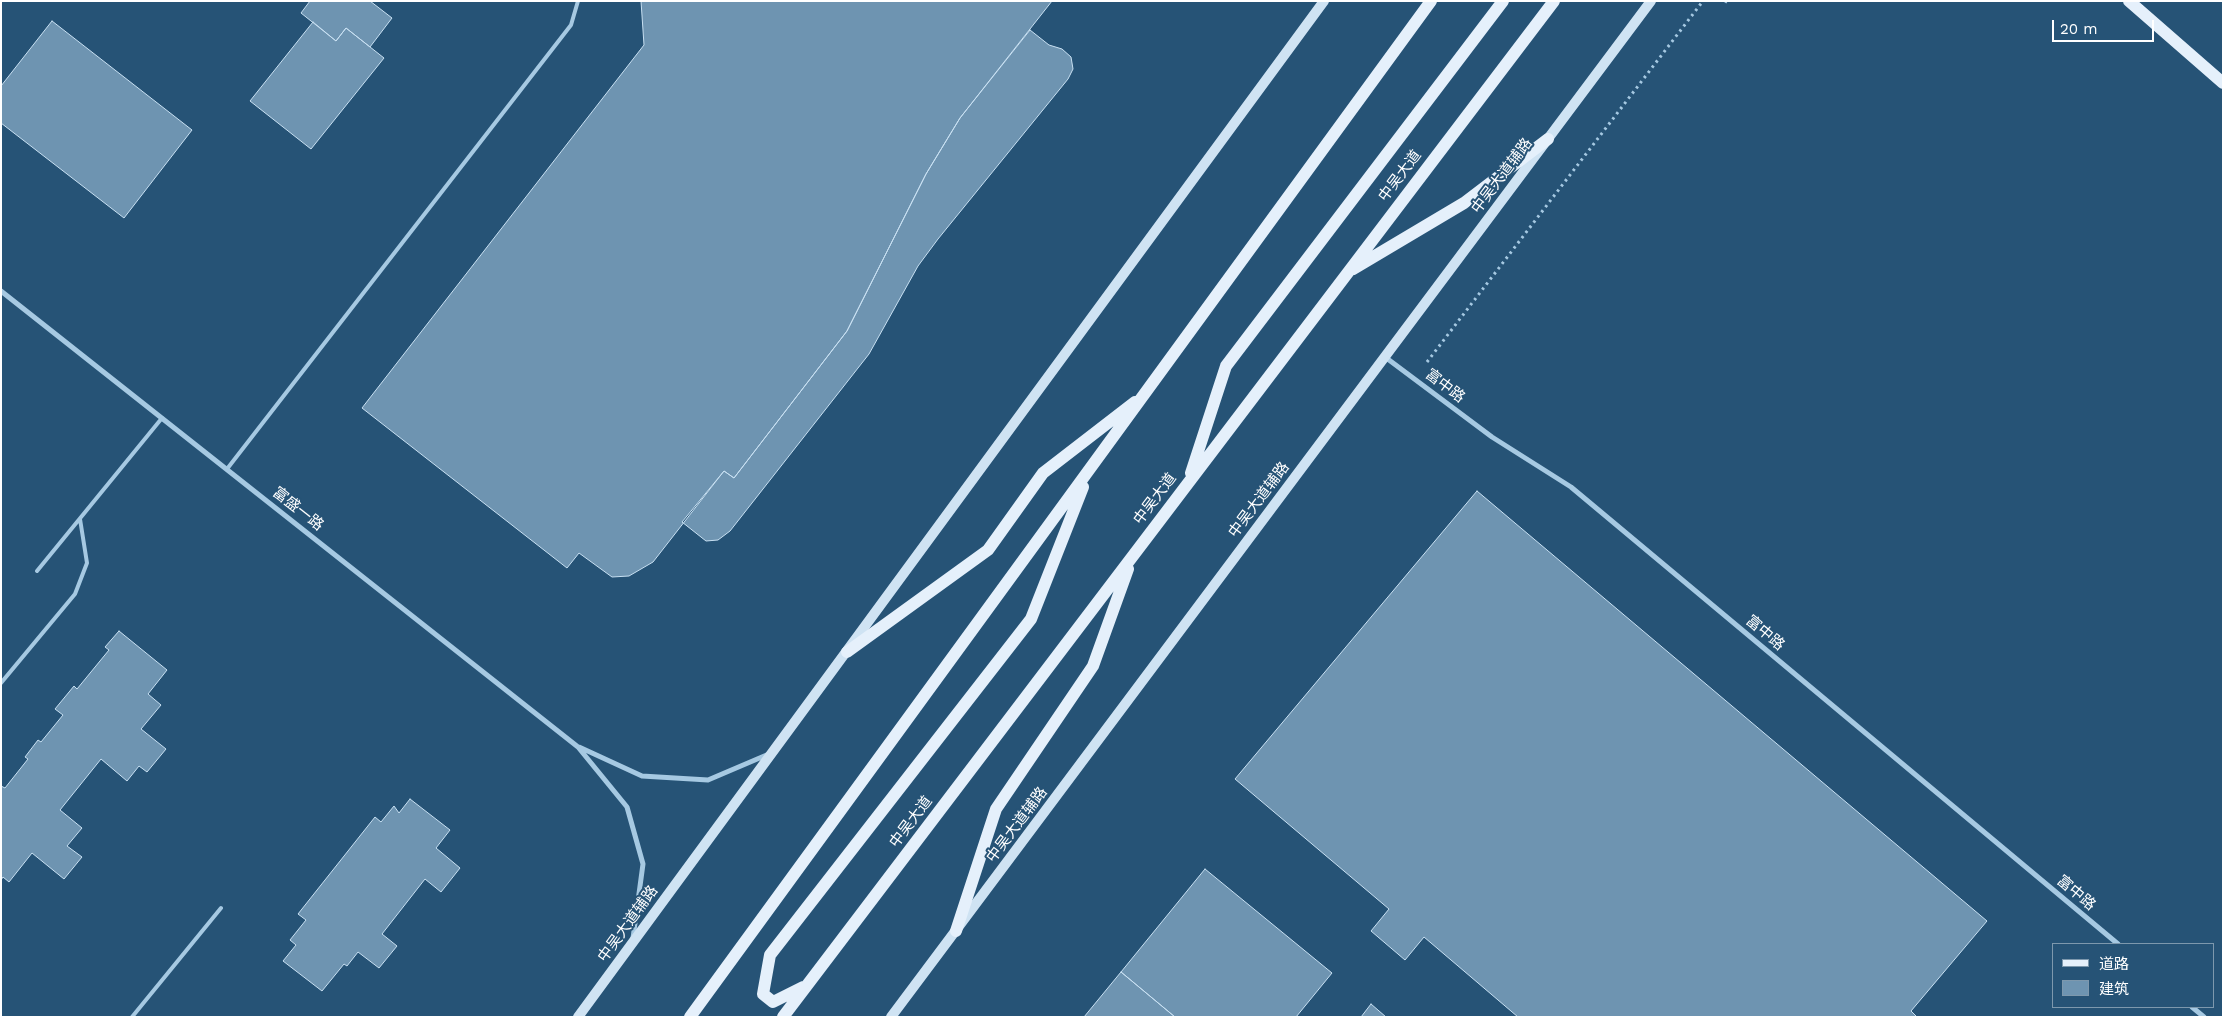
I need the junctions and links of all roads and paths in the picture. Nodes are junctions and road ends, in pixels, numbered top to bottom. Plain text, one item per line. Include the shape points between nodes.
1 (578, 1) edge
2 (1324, 1) edge
3 (1431, 1) edge
4 (1503, 1) edge
5 (1554, 1) edge
6 (1651, 1) edge
7 (1703, 1) edge
8 (1726, 1) edge
9 (2124, 1) edge
10 (1730, 4) dead end
11 (2132, 5) edge
12 (2223, 83) edge
13 (1548, 139) junction
14 (1347, 272) junction
15 (1, 291) edge
16 (1385, 357) junction
17 (1427, 362) dead end
18 (1147, 393) junction
19 (162, 418) junction
20 (226, 469) junction
21 (1089, 471) junction
22 (1188, 482) junction
23 (80, 518) junction
24 (1132, 557) junction
25 (37, 571) dead end
26 (847, 652) junction
27 (1, 683) edge
28 (578, 747) junction
29 (772, 753) junction
30 (221, 908) dead end
31 (956, 931) junction
32 (2117, 943) edge
33 (632, 944) junction
34 (807, 985) junction
35 (2193, 1008) edge
36 (897, 1015) edge
37 (132, 1017) edge
38 (578, 1017) edge
39 (690, 1017) edge
40 (783, 1017) edge
41 (2204, 1017) edge

1 - 20 lane via 571,25
2 - 26 main road, 中吴大道辅路
3 - 18 main road
4 - 22 main road via 1226,366
5 - 14 main road, 中吴大道
6 - 13 main road, 中吴大道辅路
7 - 17 path
8 - 10 path
9 - 11 main road
11 - 12 main road
13 - 14 main road via 1464,203
13 - 16 main road, 中吴大道辅路
14 - 22 main road, 中吴大道
15 - 19 street, 富盛一路
16 - 31 main road, 中吴大道辅路
16 - 32 street, 富中路 via 1492,437 1571,486
18 - 21 main road
18 - 26 main road via 1043,473 988,550
19 - 20 street, 富盛一路
19 - 23 lane
20 - 28 street, 富盛一路
21 - 34 main road via 1031,619 770,956 763,994 773,1002
21 - 39 main road
22 - 24 main road, 中吴大道
23 - 25 lane
23 - 27 lane via 87,563 75,594
24 - 31 main road via 1093,666 996,809
24 - 34 main road, 中吴大道
26 - 29 main road, 中吴大道辅路
28 - 29 street via 642,776 708,780
28 - 33 street via 627,807 643,864
29 - 33 main road, 中吴大道辅路
30 - 37 lane
31 - 36 main road, 中吴大道辅路
33 - 38 main road, 中吴大道辅路
34 - 40 main road, 中吴大道
35 - 41 street

